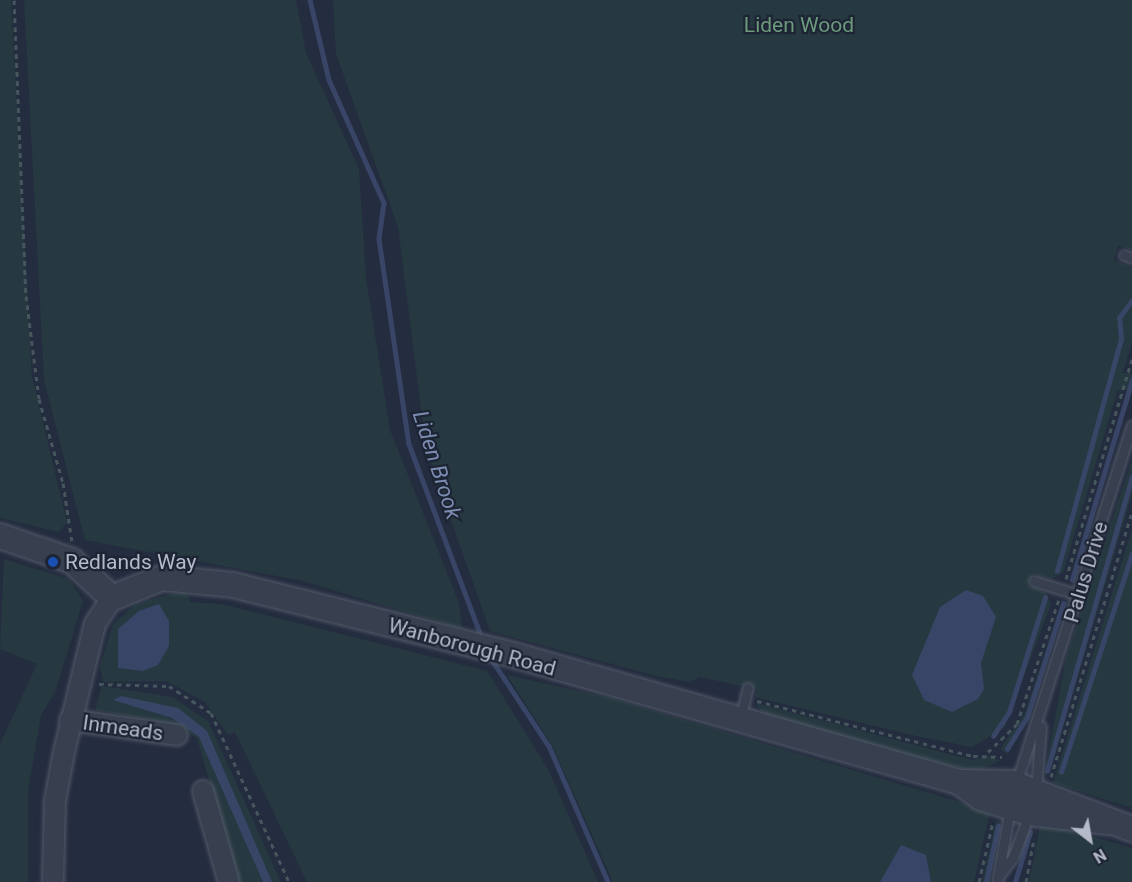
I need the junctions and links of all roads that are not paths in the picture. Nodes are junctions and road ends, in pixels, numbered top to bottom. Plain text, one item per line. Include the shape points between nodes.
1 (1132, 425) edge
2 (0, 536) edge
3 (1034, 581) dead end
4 (1079, 595) junction
5 (112, 598) junction
6 (747, 693) road end
7 (70, 720) junction
8 (739, 721) junction
9 (1041, 721) junction
10 (177, 735) dead end
11 (958, 782) junction
12 (1034, 785) junction
13 (203, 791) dead end
14 (1018, 816) junction
15 (1108, 822) junction
16 (1132, 829) edge
17 (998, 879) edge
18 (53, 882) edge
19 (229, 882) edge

1 - 4 lane, Palus Drive
2 - 5 street via 72,561
3 - 4 lane
4 - 9 lane, Palus Drive
5 - 7 street via 95,624
5 - 8 street, Wanborough Road via 162,578 208,580 506,653
6 - 8 lane
7 - 10 street, Inmeads
7 - 18 street via 56,801
8 - 11 street, Wanborough Road
9 - 12 lane, Palus Drive
9 - 12 lane, Palus Drive
11 - 12 street, Wanborough Road
11 - 14 street, Wanborough Road
12 - 14 street, Palus Drive
12 - 15 street, Wanborough Road
13 - 19 street
14 - 15 street, Wanborough Road
14 - 17 lane, Palus Drive
14 - 17 lane, Palus Drive via 1013,856
15 - 16 street, Wanborough Road

